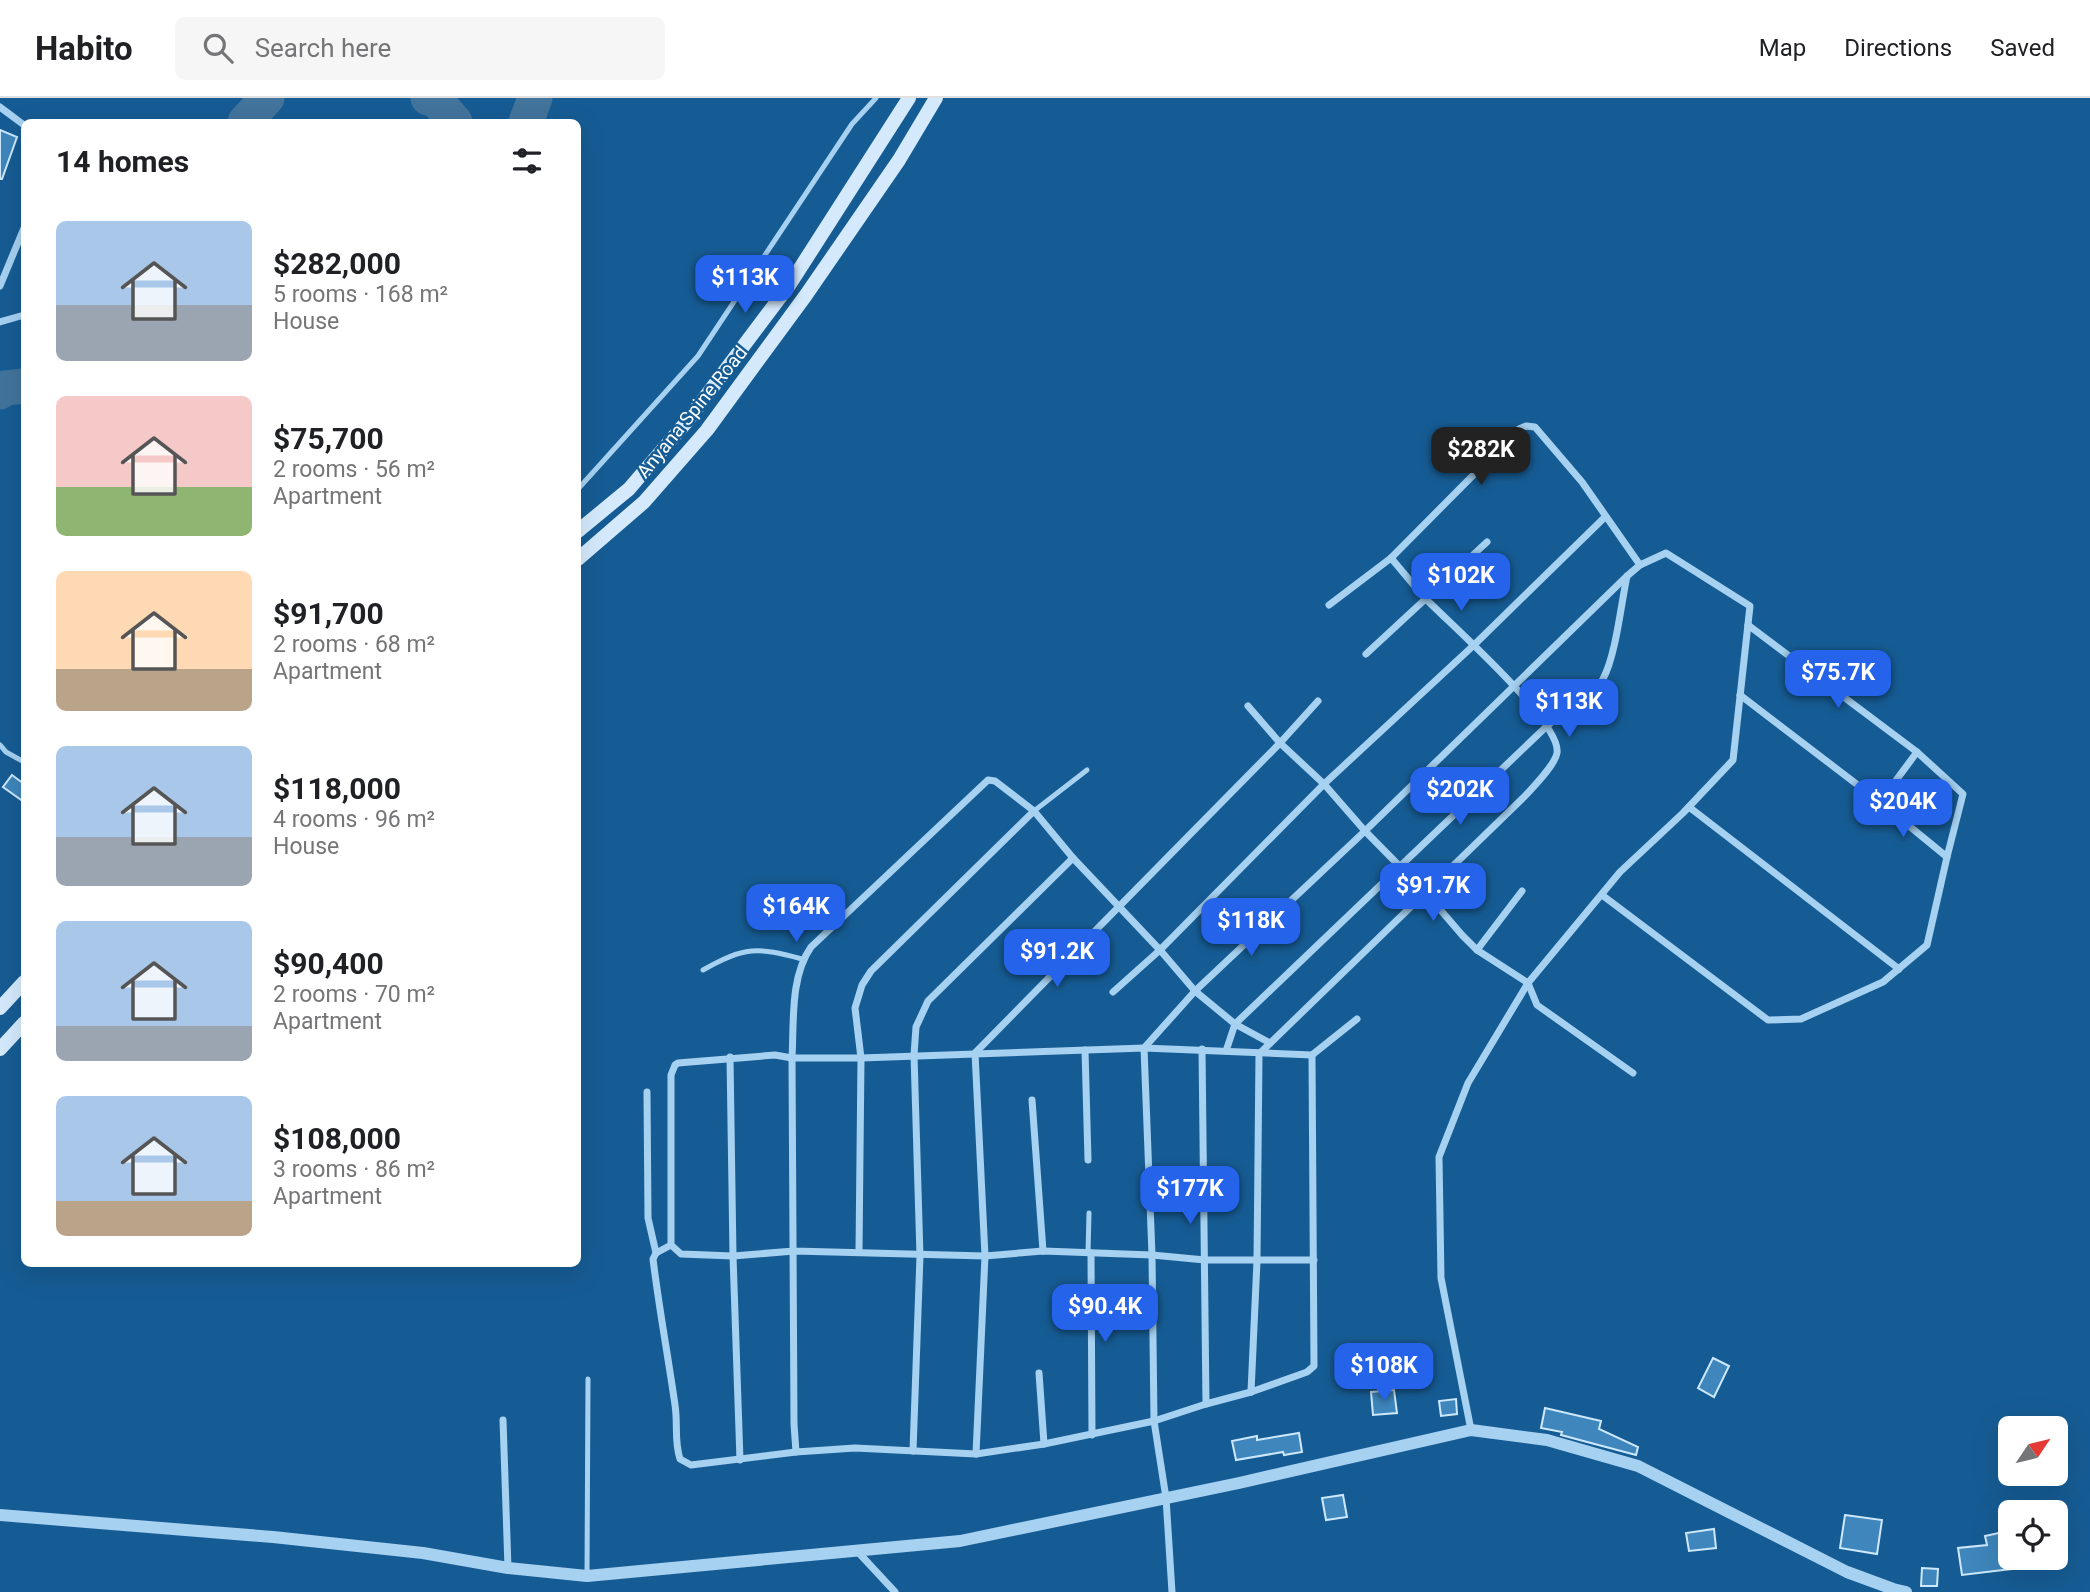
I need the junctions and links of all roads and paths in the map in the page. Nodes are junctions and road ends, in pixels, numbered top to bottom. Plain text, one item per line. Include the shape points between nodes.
1 (876, 98) edge
2 (909, 98) edge
3 (936, 98) edge
4 (0, 107) edge
5 (21, 123) edge
6 (21, 235) edge
7 (0, 286) edge
8 (21, 316) edge
9 (0, 322) edge
10 (581, 486) edge
11 (1605, 517) junction
12 (581, 529) edge
13 (1487, 542) dead end
14 (581, 556) edge
15 (1391, 558) junction
16 (1640, 565) junction
17 (1627, 576) junction
18 (1426, 599) junction
19 (1329, 605) dead end
20 (1748, 625) junction
21 (1475, 645) junction
22 (1366, 654) dead end
23 (1513, 685) junction
24 (1740, 695) junction
25 (1318, 701) dead end
26 (1248, 706) dead end
27 (1548, 725) junction
28 (1280, 743) junction
29 (0, 745) edge
30 (1917, 751) junction
31 (21, 760) edge
32 (1087, 770) dead end
33 (1324, 784) junction
34 (1880, 802) junction
35 (1689, 807) junction
36 (1034, 811) junction
37 (1365, 831) junction
38 (1947, 857) junction
39 (1073, 858) junction
40 (1399, 866) junction
41 (1522, 891) dead end
42 (1426, 893) junction
43 (1602, 895) junction
44 (1119, 906) junction
45 (1160, 950) junction
46 (1477, 950) junction
47 (802, 959) junction
48 (1899, 969) junction
49 (704, 970) dead end
50 (1528, 983) junction
51 (21, 985) edge
52 (1195, 991) junction
53 (1113, 992) dead end
54 (0, 1008) edge
55 (1357, 1019) dead end
56 (1235, 1024) junction
57 (21, 1026) edge
58 (1270, 1043) junction
59 (1144, 1048) junction
60 (0, 1049) edge
61 (1202, 1049) junction
62 (1085, 1050) junction
63 (1226, 1051) junction
64 (975, 1052) junction
65 (1259, 1054) junction
66 (914, 1055) junction
67 (1312, 1055) junction
68 (730, 1057) junction
69 (792, 1058) junction
70 (861, 1058) junction
71 (1633, 1073) dead end
72 (647, 1092) dead end
73 (1032, 1100) dead end
74 (1088, 1160) dead end
75 (1089, 1213) dead end
76 (671, 1245) junction
77 (794, 1251) junction
78 (859, 1251) junction
79 (1043, 1251) junction
80 (1090, 1253) junction
81 (656, 1254) junction
82 (1152, 1255) junction
83 (733, 1256) junction
84 (920, 1256) junction
85 (985, 1256) junction
86 (1205, 1260) junction
87 (1314, 1260) junction
88 (1257, 1261) junction
89 (1039, 1373) dead end
90 (588, 1379) dead end
91 (1251, 1392) junction
92 (1206, 1404) junction
93 (503, 1420) dead end
94 (1154, 1421) junction
95 (1471, 1430) junction
96 (1092, 1435) junction
97 (1044, 1444) junction
98 (913, 1451) junction
99 (796, 1452) junction
100 (976, 1454) junction
101 (740, 1460) junction
102 (1167, 1498) junction
103 (0, 1515) edge
104 (857, 1551) junction
105 (508, 1568) junction
106 (587, 1576) junction
107 (895, 1592) edge
108 (1172, 1592) edge
109 (1906, 1592) edge

1 - 10 lane via 852,124 698,356
2 - 12 main road, Anyana Spine Road via 790,284 688,420 629,489
3 - 14 main road, Anyana Spine Road via 806,295 707,430 644,502
4 - 5 street
6 - 7 street
8 - 9 street
11 - 15 street via 1535,427 1526,426
11 - 16 street
11 - 21 street
13 - 18 street
15 - 18 street
15 - 19 street
16 - 17 street
16 - 20 street via 1666,553 1750,606
17 - 23 street
17 - 27 street via 1603,678
18 - 21 street
18 - 22 street
20 - 24 street
20 - 30 street
21 - 23 street
21 - 33 street
23 - 27 street
23 - 37 street
24 - 34 street
24 - 35 street via 1733,760
25 - 28 street
26 - 28 street
27 - 40 street
27 - 42 street via 1557,755 1546,771
28 - 33 street
28 - 44 street
29 - 31 lane
30 - 34 street
30 - 38 street via 1963,794
32 - 36 lane
33 - 37 street
33 - 45 street
34 - 38 street
35 - 43 street
35 - 48 street
36 - 39 street
36 - 47 street via 988,780
36 - 70 street via 871,971 855,1008
37 - 40 street
37 - 52 street
38 - 48 street via 1927,944
39 - 44 street
39 - 66 street via 928,1001 916,1027
40 - 42 street
40 - 56 street
41 - 46 street
42 - 46 street
42 - 58 street
43 - 48 street via 1768,1020 1801,1019 1883,982
43 - 50 street
44 - 45 street
44 - 64 street
45 - 52 street
45 - 53 street
46 - 50 street
47 - 49 lane via 748,950
47 - 69 street
50 - 71 street via 1537,1005
50 - 95 street via 1468,1083 1440,1157 1441,1278
51 - 54 main road
52 - 56 street
52 - 59 street
55 - 67 street
56 - 58 street
56 - 63 street
57 - 60 main road
58 - 65 street
59 - 61 street
59 - 62 street
59 - 82 street
61 - 63 street
61 - 86 street
62 - 64 street
62 - 74 street
63 - 65 street
64 - 66 street
64 - 85 street
65 - 67 street
65 - 88 street
66 - 70 street
66 - 84 street
67 - 87 street
68 - 69 street
68 - 76 street via 678,1063 671,1075
68 - 83 street
69 - 70 street
69 - 77 street
70 - 78 street
72 - 81 street via 648,1218
73 - 79 street
75 - 80 lane
76 - 81 street
76 - 83 street via 681,1254
77 - 78 street
77 - 83 street
77 - 99 street
78 - 84 street
79 - 80 street
79 - 85 street
80 - 82 street
80 - 96 street
81 - 101 street via 659,1311 680,1459 691,1465
82 - 86 street
82 - 94 street
83 - 101 street
84 - 85 street
84 - 98 street
85 - 100 street
86 - 88 street
86 - 92 street
87 - 88 street
87 - 91 street via 1314,1366
88 - 91 street
89 - 97 street
90 - 106 lane
91 - 92 street
92 - 94 street
93 - 105 street
94 - 96 street
94 - 102 street
95 - 102 street
95 - 109 street via 1547,1440 1638,1466 1847,1572
96 - 97 street
97 - 100 street
98 - 99 street via 855,1447
98 - 100 street
99 - 101 street
102 - 104 street via 960,1541
102 - 108 street
103 - 105 street via 273,1537 424,1553
104 - 106 street
104 - 107 street
105 - 106 street

